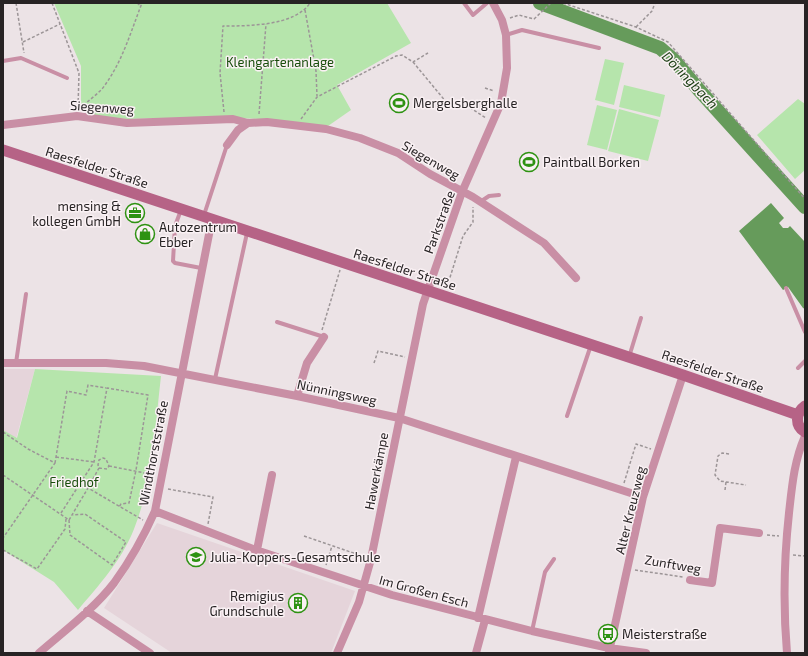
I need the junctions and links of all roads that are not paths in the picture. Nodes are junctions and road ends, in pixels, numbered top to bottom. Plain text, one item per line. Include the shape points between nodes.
1 (464, 3) edge
2 (488, 3) edge
3 (493, 3) edge
4 (506, 35) junction
5 (599, 48) dead end
6 (3, 61) edge
7 (67, 78) dead end
8 (248, 123) junction
9 (3, 124) edge
10 (227, 145) joint
11 (3, 150) edge
12 (462, 192) junction
13 (499, 196) dead end
14 (476, 199) junction
15 (181, 209) junction
16 (207, 217) junction
17 (248, 231) junction
18 (201, 268) junction
19 (576, 278) dead end
20 (786, 288) dead end
21 (427, 291) junction
22 (26, 294) dead end
23 (641, 318) dead end
24 (277, 322) dead end
25 (805, 332) edge
26 (324, 337) joint
27 (591, 345) junction
28 (628, 357) junction
29 (805, 361) edge
30 (3, 363) edge
31 (16, 363) junction
32 (798, 368) dead end
33 (181, 372) junction
34 (683, 375) junction
35 (215, 379) junction
36 (297, 396) junction
37 (801, 411) edge
38 (567, 416) dead end
39 (399, 418) junction
40 (805, 432) edge
41 (805, 436) edge
42 (516, 457) junction
43 (272, 475) dead end
44 (643, 497) junction
45 (155, 511) junction
46 (758, 533) road end
47 (257, 550) junction
48 (554, 559) dead end
49 (690, 580) road end
50 (364, 586) junction
51 (87, 611) junction
52 (481, 619) junction
53 (532, 631) junction
54 (609, 650) edge
55 (39, 653) edge
56 (150, 653) edge
57 (337, 653) edge
58 (476, 653) edge
59 (646, 653) edge
60 (787, 653) edge

1 - 2 lane via 473,15
3 - 4 street, Parkstraße
4 - 5 lane via 522,30
4 - 12 street, Parkstraße via 507,68 501,103
6 - 7 lane via 21,58
8 - 9 street, Siegenweg via 225,119 127,123 77,116
8 - 10 street via 238,130
8 - 12 street, Siegenweg via 300,125 343,133 398,153
10 - 16 lane
11 - 15 main road, Raesfelder Straße
12 - 14 street, Siegenweg
12 - 21 street, Parkstraße
13 - 14 lane
14 - 19 street, Siegenweg via 544,244
15 - 16 main road, Raesfelder Straße
15 - 18 lane via 175,226 174,261
16 - 17 main road, Raesfelder Straße
16 - 18 street, Windthorststraße
17 - 21 main road, Raesfelder Straße
17 - 35 lane
18 - 33 street, Windthorststraße
20 - 25 lane
21 - 27 main road, Raesfelder Straße
21 - 39 street, Hawerkämpe
22 - 31 lane
23 - 28 lane
24 - 26 lane
26 - 36 street via 307,363
27 - 28 main road, Raesfelder Straße
27 - 38 lane
28 - 34 main road, Raesfelder Straße
29 - 32 lane
30 - 31 street, Nünningsweg
31 - 33 street, Nünningsweg via 106,363
33 - 35 street, Nünningsweg
33 - 45 street, Windthorststraße
34 - 37 main road, Raesfelder Straße
34 - 44 street, Alter Kreuzweg
35 - 36 street, Nünningsweg
36 - 39 street, Nünningsweg
37 - 40 main road via 799,427
39 - 42 street, Nünningsweg
39 - 50 street, Hawerkämpe
41 - 60 street via 794,472 785,554
42 - 44 street, Nünningsweg
42 - 52 street
43 - 47 street
44 - 54 street, Alter Kreuzweg
45 - 47 street, Im Großen Esch
45 - 51 street, Windthorststraße via 134,553 113,584
46 - 49 street, Zunftweg via 720,528 712,583
47 - 50 street, Im Großen Esch
48 - 53 lane via 545,572
50 - 52 street, Im Großen Esch
50 - 57 street, Hawerkämpe
51 - 55 street, Windthorststraße
51 - 56 street
52 - 53 street, Im Großen Esch
52 - 58 street
53 - 54 street, Im Großen Esch
54 - 59 street

